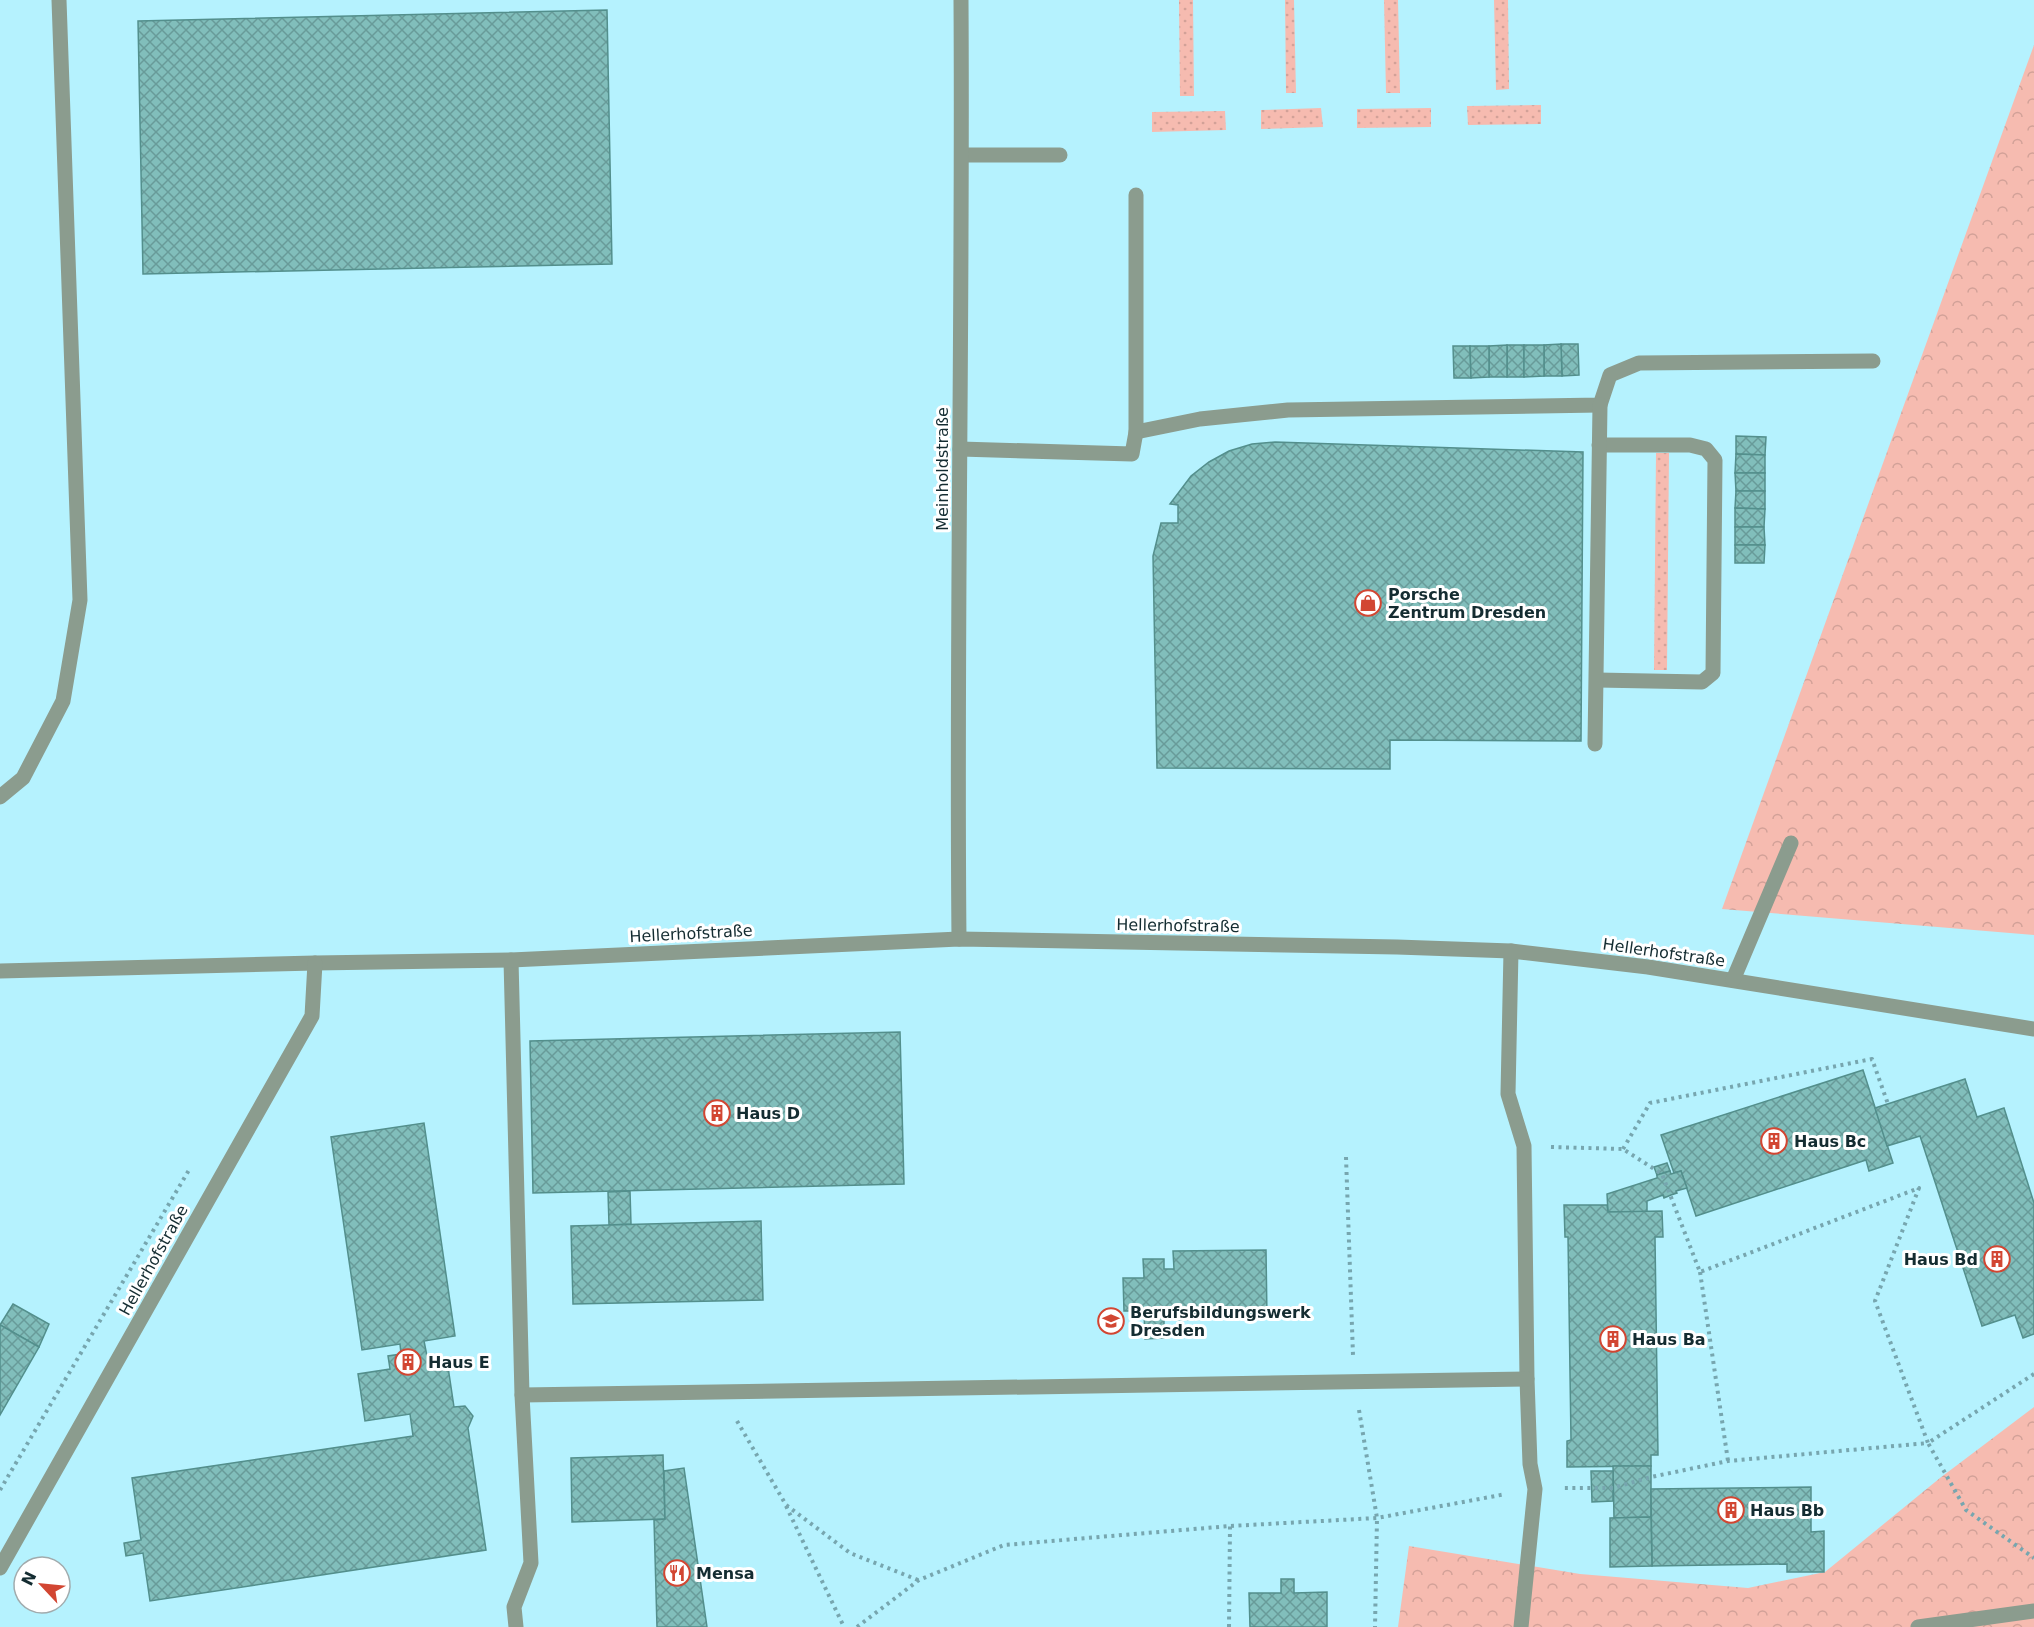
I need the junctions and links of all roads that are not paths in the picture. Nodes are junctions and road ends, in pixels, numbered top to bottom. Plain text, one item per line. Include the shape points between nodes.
1 (59, 0) edge
2 (961, 0) edge
3 (962, 155) junction
4 (1060, 155) dead end
5 (1136, 195) dead end
6 (1873, 361) dead end
7 (1600, 405) junction
8 (1136, 432) junction
9 (1599, 445) junction
10 (960, 449) junction
11 (1597, 680) junction
12 (1595, 744) dead end
13 (0, 797) edge
14 (1791, 843) dead end
15 (959, 939) junction
16 (1511, 951) junction
17 (511, 960) junction
18 (315, 963) junction
19 (0, 971) edge
20 (1733, 980) junction
21 (2034, 1029) edge
22 (1527, 1379) junction
23 (522, 1395) junction
24 (0, 1568) edge
25 (2034, 1611) edge
26 (516, 1627) edge
27 (1521, 1627) edge
28 (1918, 1627) edge

1 - 13 street via 80,600 63,701 23,778
2 - 3 street, Meinholdstraße
3 - 4 street
3 - 10 street, Meinholdstraße
5 - 8 street
6 - 7 street via 1640,363 1610,375
7 - 8 street via 1287,410 1200,419
7 - 9 street
8 - 10 street via 1132,454
9 - 11 street
9 - 11 street via 1690,445 1706,449 1715,460 1715,495 1713,673 1702,682
10 - 15 street, Meinholdstraße
11 - 12 street
14 - 20 street
15 - 16 street, Hellerhofstraße
15 - 17 street, Hellerhofstraße
16 - 20 street, Hellerhofstraße
16 - 22 street via 1508,1094 1524,1146
17 - 18 street, Hellerhofstraße
17 - 23 street
18 - 19 street, Hellerhofstraße
18 - 24 street, Hellerhofstraße via 312,1016
20 - 21 street, Hellerhofstraße
22 - 23 street
22 - 27 street via 1530,1464 1535,1489
23 - 26 street via 531,1563 514,1607
25 - 28 street

